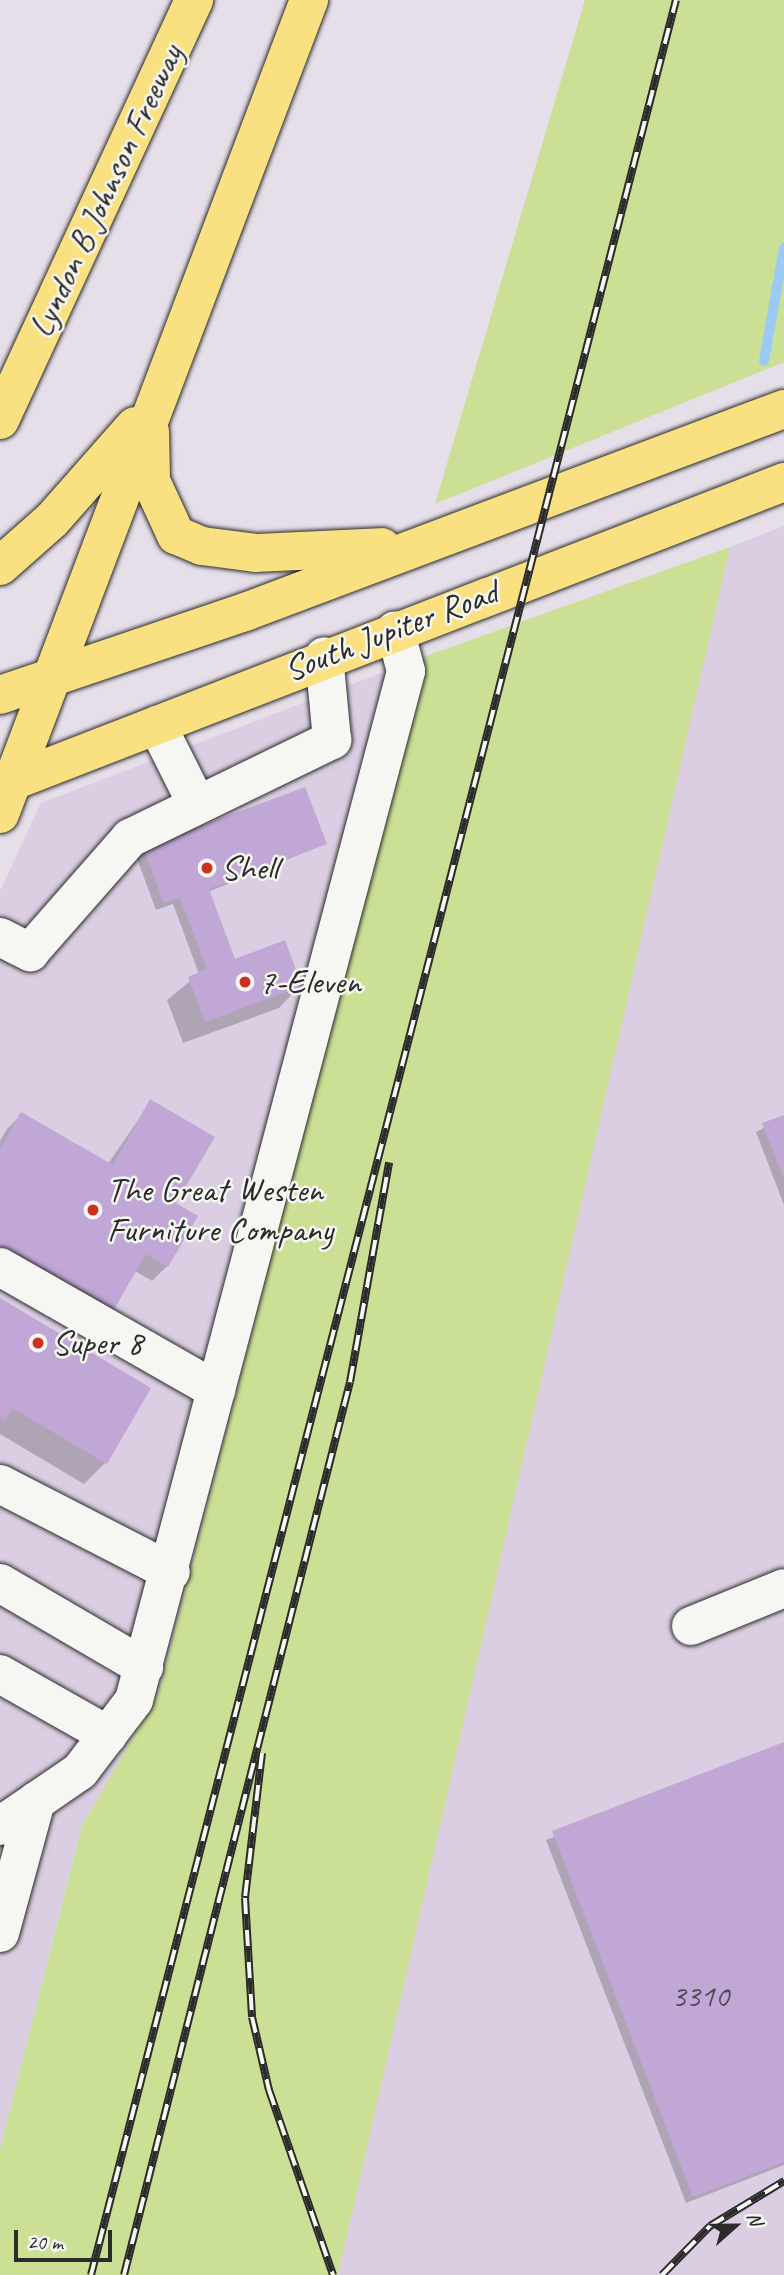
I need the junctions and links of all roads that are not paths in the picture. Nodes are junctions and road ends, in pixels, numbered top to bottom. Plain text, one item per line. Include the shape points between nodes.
1 (194, 0) edge
2 (309, 0) edge
3 (150, 408) junction
4 (784, 409) edge
5 (0, 421) edge
6 (784, 482) edge
7 (433, 543) junction
8 (0, 566) edge
9 (395, 630) junction
10 (324, 656) junction
11 (55, 674) junction
12 (0, 695) edge
13 (157, 725) junction
14 (8, 783) edge
15 (197, 805) junction
16 (0, 814) edge
17 (0, 937) edge
18 (0, 1266) edge
19 (216, 1390) junction
20 (0, 1484) edge
21 (171, 1572) junction
22 (0, 1583) edge
23 (784, 1588) edge
24 (691, 1626) dead end
25 (144, 1667) junction
26 (0, 1674) edge
27 (108, 1735) junction
28 (36, 1801) junction
29 (0, 1826) edge
30 (0, 1933) edge

1 - 5 main road, Lyndon B Johnson Freeway
2 - 3 main road
3 - 7 main road via 152,481 176,535 202,547 257,553
3 - 8 main road via 52,520
3 - 11 main road
4 - 7 main road, South Jupiter Road
6 - 9 main road, South Jupiter Road
7 - 11 main road, South Jupiter Road
9 - 10 main road, South Jupiter Road
9 - 19 lane via 406,671
10 - 13 main road, South Jupiter Road
10 - 15 lane via 332,740
11 - 12 main road, South Jupiter Road
11 - 14 main road
13 - 14 main road, South Jupiter Road
13 - 15 lane
14 - 16 main road
15 - 17 lane via 130,838 30,952
18 - 19 lane
19 - 21 lane
20 - 21 lane
21 - 25 lane
22 - 25 lane
23 - 24 lane
25 - 27 lane via 134,1700
26 - 27 lane
27 - 28 lane via 80,1771
28 - 29 lane
28 - 30 lane

